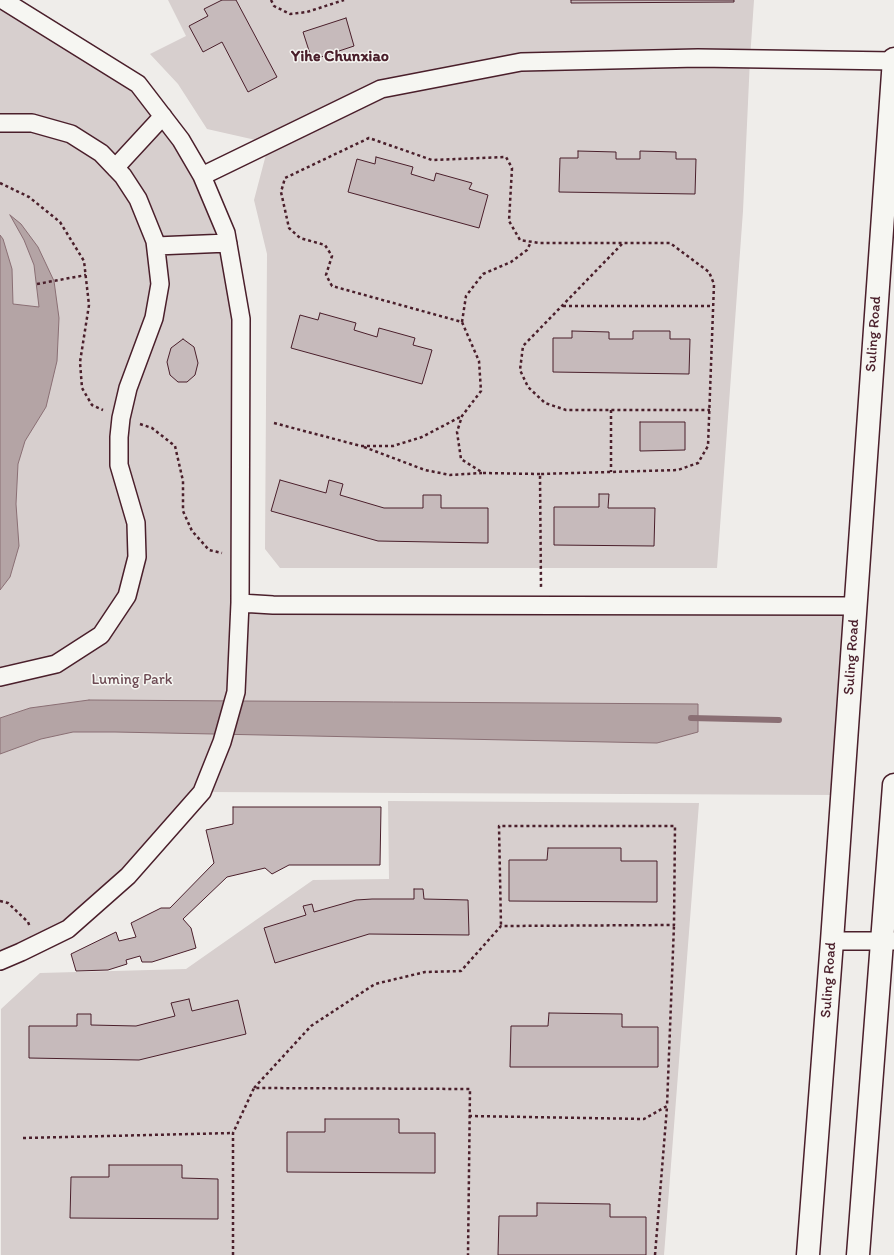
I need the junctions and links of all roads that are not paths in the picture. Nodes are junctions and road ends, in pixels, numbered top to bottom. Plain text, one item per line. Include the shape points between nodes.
1 (3, 0) edge
2 (894, 60) edge
3 (163, 116) junction
4 (0, 123) edge
5 (115, 168) junction
6 (202, 176) junction
7 (228, 243) junction
8 (156, 246) junction
9 (240, 604) junction
10 (855, 606) junction
11 (0, 677) edge
12 (894, 785) edge
13 (832, 941) junction
14 (888, 941) edge
15 (0, 961) edge
16 (808, 1255) edge
17 (858, 1255) edge

1 - 3 street via 138,84
2 - 6 street via 698,58 521,62 381,89
2 - 10 main road, Suling Road
3 - 5 street
3 - 6 street via 181,140
4 - 5 street via 32,123 71,134 101,153
5 - 8 street via 138,200
6 - 7 street
7 - 8 street
7 - 9 street via 241,319
8 - 11 street via 160,284 154,318 128,388 119,437 119,465 136,523 137,557 127,596 101,635 56,664
9 - 10 street
9 - 15 street via 236,692 222,742 202,792 128,876 68,929
10 - 13 main road, Suling Road
12 - 14 main road
13 - 14 street
13 - 16 main road, Suling Road
14 - 17 main road

